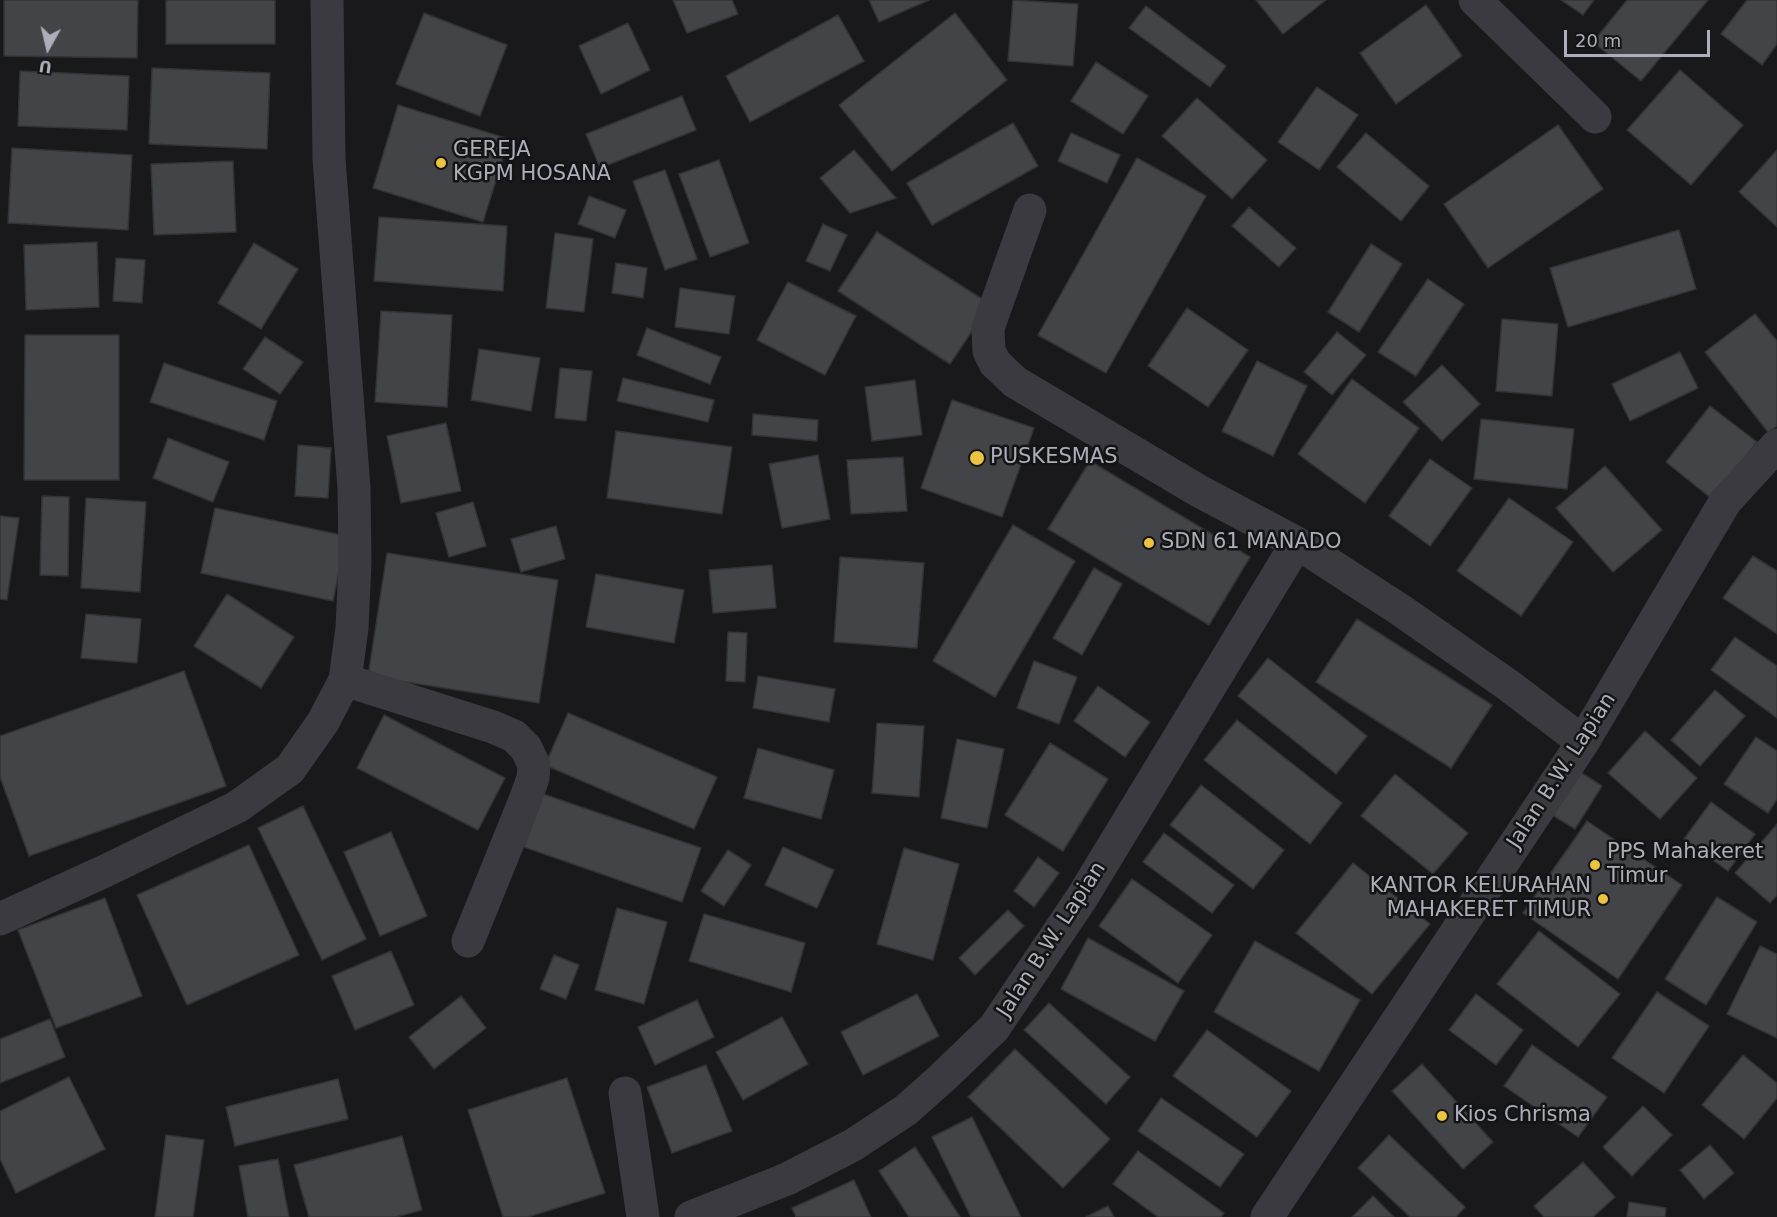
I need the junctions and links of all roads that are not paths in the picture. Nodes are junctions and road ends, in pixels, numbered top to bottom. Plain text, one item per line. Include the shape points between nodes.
1 (327, 0) edge
2 (1475, 0) edge
3 (1595, 117) dead end
4 (1030, 210) dead end
5 (1777, 445) edge
6 (1297, 543) junction
7 (345, 680) junction
8 (1583, 742) junction
9 (0, 919) edge
10 (468, 941) dead end
11 (625, 1093) dead end
12 (643, 1217) edge
13 (691, 1217) edge
14 (1267, 1217) edge

1 - 7 street via 329,159 354,499 352,628
2 - 3 street
4 - 6 street via 988,328 989,351 995,363 1015,382 1199,491
5 - 8 street, Jalan B.W. Lapian via 1725,502
6 - 8 street via 1399,609
6 - 13 street, Jalan B.W. Lapian via 1081,899 994,1029 906,1110 853,1145 788,1179
7 - 9 street via 323,722 290,770 237,807
7 - 10 street via 493,727 514,736 526,748 534,765 533,778
8 - 14 street, Jalan B.W. Lapian
11 - 12 street

